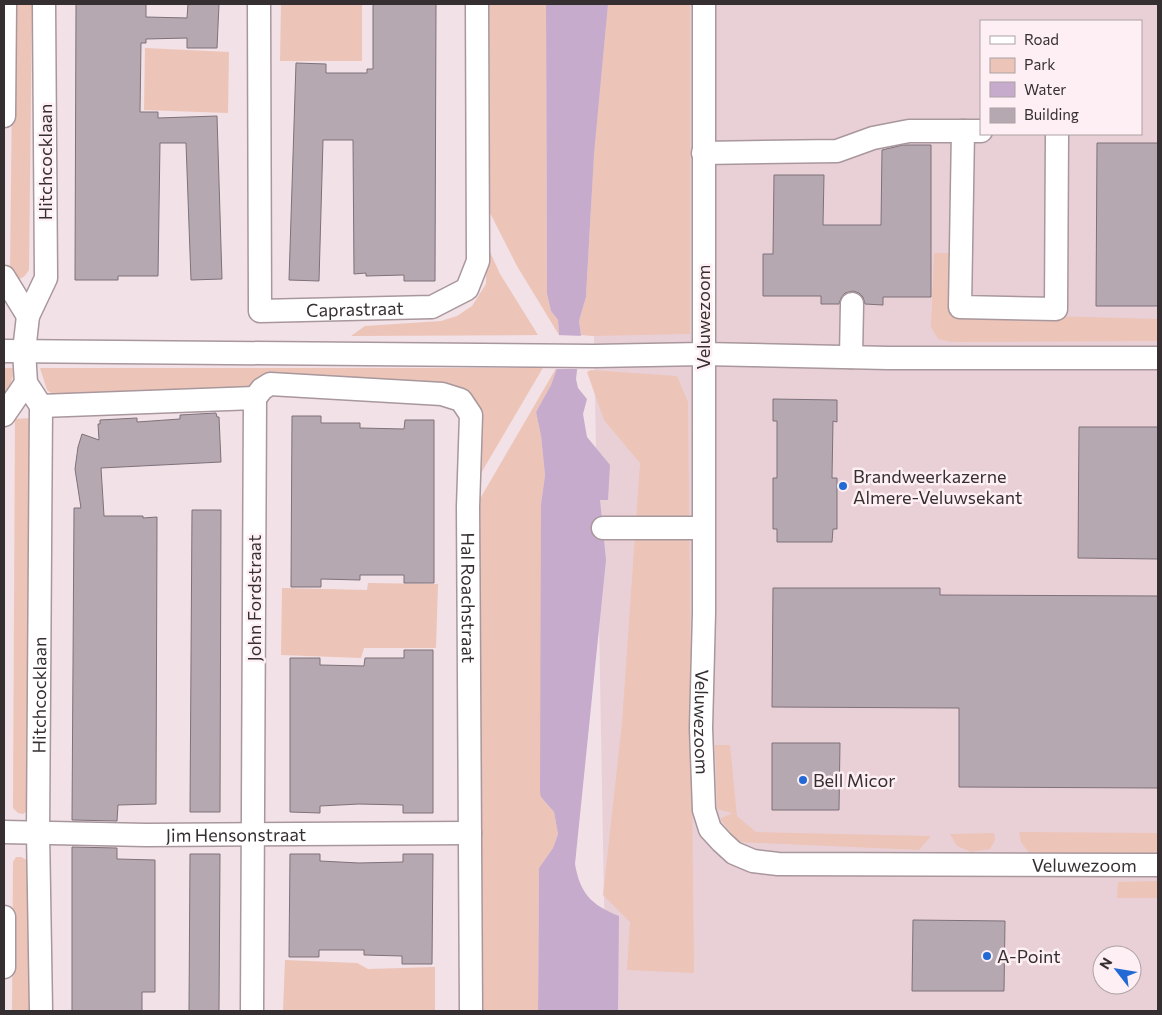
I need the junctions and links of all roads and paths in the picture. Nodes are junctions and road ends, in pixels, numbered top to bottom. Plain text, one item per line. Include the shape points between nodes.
1 (5, 4) edge
2 (44, 4) edge
3 (259, 4) edge
4 (477, 4) edge
5 (704, 4) edge
6 (4, 116) edge
7 (972, 131) edge
8 (1056, 135) edge
9 (703, 153) junction
10 (4, 277) edge
11 (852, 304) dead end
12 (28, 316) junction
13 (14, 351) edge
14 (702, 354) junction
15 (851, 357) junction
16 (1158, 358) edge
17 (26, 382) junction
18 (255, 398) junction
19 (41, 406) junction
20 (4, 415) edge
21 (603, 528) dead end
22 (703, 528) junction
23 (4, 832) edge
24 (38, 832) junction
25 (470, 833) junction
26 (252, 835) junction
27 (1158, 865) edge
28 (4, 917) edge
29 (4, 967) edge
30 (41, 1011) edge
31 (252, 1011) edge
32 (471, 1011) edge

1 - 6 street
2 - 12 street, Hitchcocklaan via 46,278
3 - 4 street, Caprastraat via 260,311 432,307 467,289 478,260
5 - 9 street, Veluwezoom
7 - 8 street via 960,307 1056,309
7 - 9 street via 908,131 873,138 837,151
9 - 14 street, Veluwezoom
10 - 12 street
11 - 15 street
12 - 13 street, Hitchcocklaan
13 - 14 street
13 - 17 street, Hitchcocklaan
14 - 15 street
14 - 22 street, Veluwezoom
15 - 16 street
17 - 19 street, Hitchcocklaan
17 - 20 street
18 - 19 street
18 - 25 street, Hal Roachstraat via 270,384 442,394 461,400 471,415 468,507
18 - 26 street, John Fordstraat
19 - 24 street, Hitchcocklaan
21 - 22 street
22 - 27 street, Veluwezoom via 701,728 704,810 710,829 734,853 753,861 778,864
23 - 24 street, Jim Hensonstraat
24 - 26 street, Jim Hensonstraat
24 - 30 street, Hitchcocklaan
25 - 26 street, Jim Hensonstraat
25 - 32 street, Hal Roachstraat
26 - 31 street, John Fordstraat
28 - 29 street

